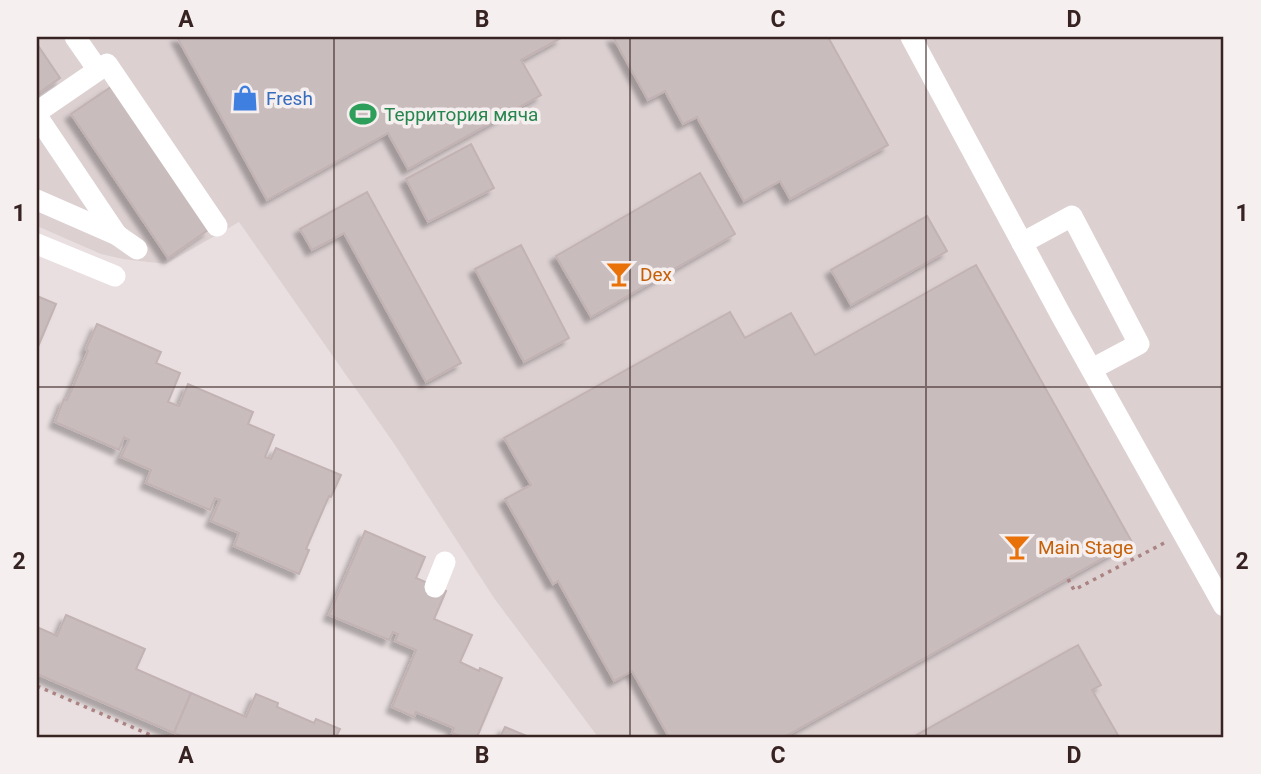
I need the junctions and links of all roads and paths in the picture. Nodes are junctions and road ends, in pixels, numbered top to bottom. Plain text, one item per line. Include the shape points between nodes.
1 (75, 37) edge
2 (911, 37) edge
3 (98, 70) junction
4 (37, 114) edge
5 (37, 200) edge
6 (217, 226) dead end
7 (117, 234) junction
8 (1022, 243) junction
9 (37, 244) edge
10 (137, 249) dead end
11 (115, 276) dead end
12 (1092, 369) junction
13 (1184, 533) junction
14 (445, 562) dead end
15 (1068, 579) dead end
16 (435, 587) dead end
17 (1224, 606) edge
18 (37, 686) edge
19 (155, 737) edge

1 - 3 lane
2 - 8 lane
3 - 4 lane
3 - 6 lane via 107,64
4 - 7 lane
5 - 7 lane
7 - 10 lane
8 - 12 lane
8 - 12 lane via 1072,216 1139,344
9 - 11 lane
12 - 13 lane
13 - 15 path via 1074,590
13 - 17 lane
14 - 16 lane
18 - 19 path

